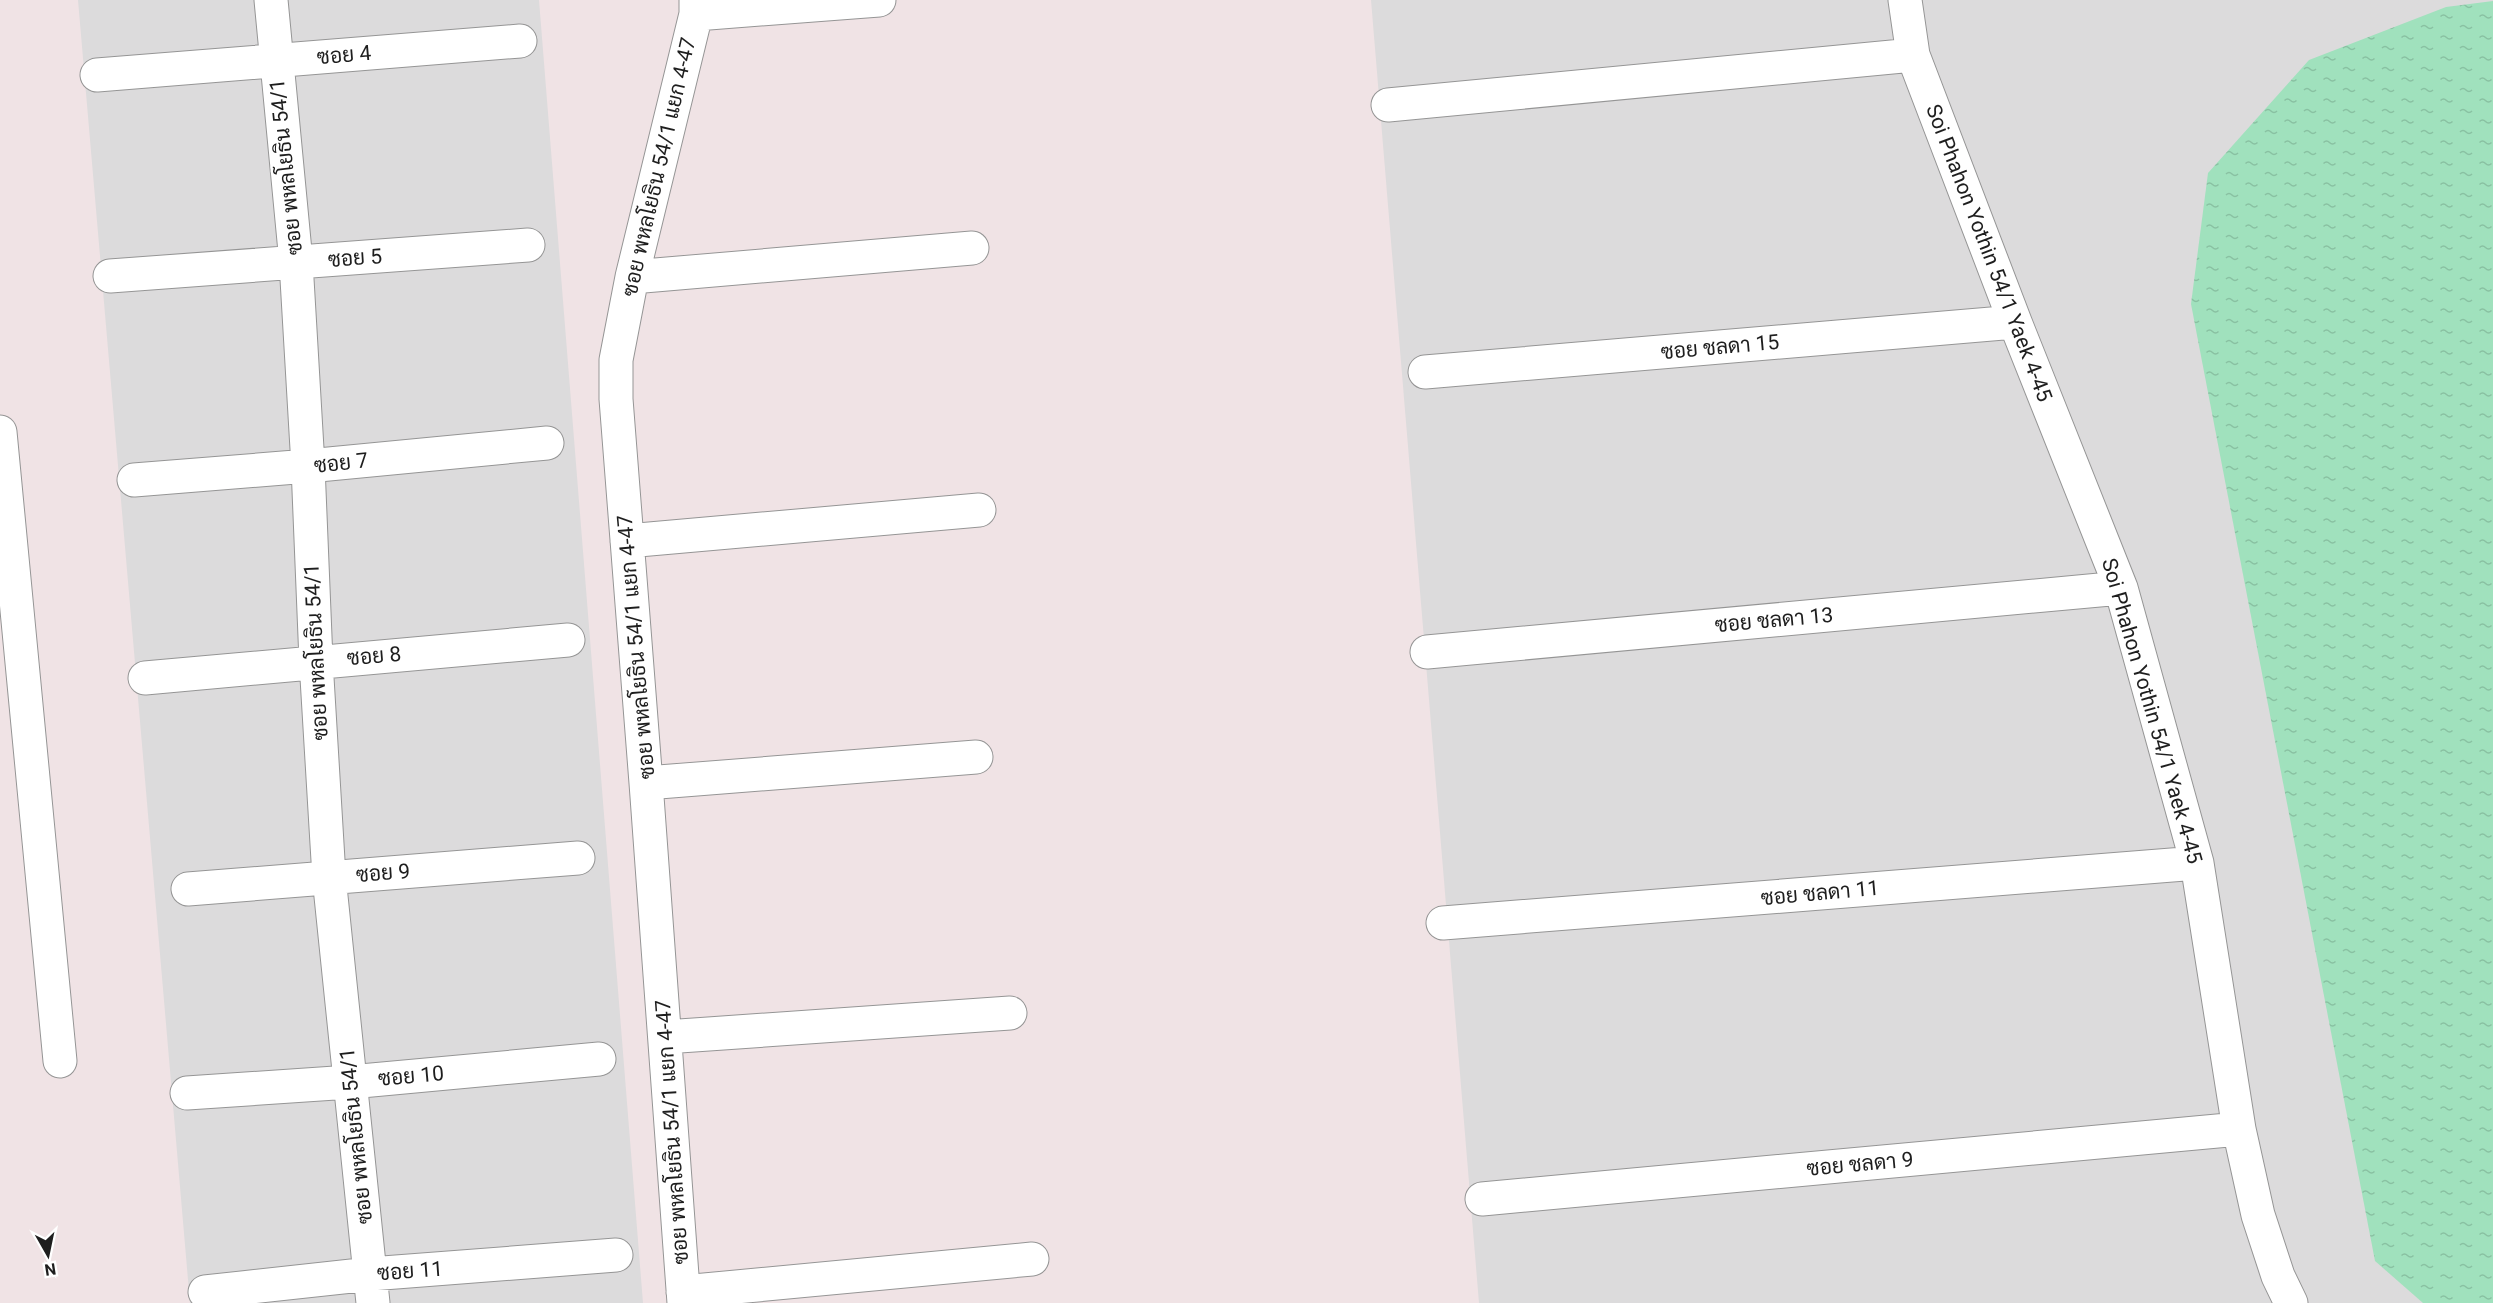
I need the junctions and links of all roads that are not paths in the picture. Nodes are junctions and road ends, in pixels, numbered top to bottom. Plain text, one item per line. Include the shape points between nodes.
1 (271, 0) edge
2 (879, 0) edge
3 (1905, 0) edge
4 (696, 7) edge
5 (519, 41) dead end
6 (1912, 55) junction
7 (276, 60) junction
8 (97, 75) dead end
9 (1388, 105) dead end
10 (528, 246) dead end
11 (972, 248) dead end
12 (296, 262) junction
13 (110, 276) dead end
14 (632, 277) junction
15 (2015, 322) junction
16 (1425, 372) dead end
17 (0, 432) edge
18 (547, 442) dead end
19 (308, 466) junction
20 (134, 480) dead end
21 (979, 510) dead end
22 (627, 541) junction
23 (2121, 588) junction
24 (568, 640) dead end
25 (1427, 652) dead end
26 (316, 661) junction
27 (145, 678) dead end
28 (976, 757) dead end
29 (646, 783) junction
30 (578, 858) dead end
31 (2197, 863) junction
32 (329, 877) junction
33 (188, 889) dead end
34 (1443, 923) dead end
35 (1010, 1013) dead end
36 (665, 1037) junction
37 (599, 1059) dead end
38 (60, 1061) dead end
39 (350, 1082) junction
40 (187, 1093) dead end
41 (2239, 1129) junction
42 (1482, 1199) dead end
43 (616, 1255) dead end
44 (1032, 1259) dead end
45 (371, 1288) edge
46 (205, 1292) dead end
47 (683, 1297) edge
48 (2291, 1303) edge

1 - 7 street, ซอย พหลโยธิน 54/1
2 - 4 street
3 - 6 street, Soi Phahon Yothin 54/1 Yaek 4-45
4 - 14 street, ซอย พหลโยธิน 54/1 แยก 4-47
5 - 7 street, ซอย 4
6 - 9 street
6 - 15 street, Soi Phahon Yothin 54/1 Yaek 4-45
7 - 8 street, ซอย 4
7 - 12 street, ซอย พหลโยธิน 54/1
10 - 12 street, ซอย 5
11 - 14 street
12 - 13 street, ซอย 5
12 - 19 street, ซอย พหลโยธิน 54/1
14 - 22 street, ซอย พหลโยธิน 54/1 แยก 4-47 via 616,360
15 - 16 street, ซอย ชลดา 15
15 - 23 street, Soi Phahon Yothin 54/1 Yaek 4-45
17 - 38 street
18 - 19 street, ซอย 7
19 - 20 street, ซอย 7
19 - 26 street, ซอย พหลโยธิน 54/1
21 - 22 street
22 - 29 street, ซอย พหลโยธิน 54/1 แยก 4-47
23 - 25 street, ซอย ชลดา 13
23 - 31 street, Soi Phahon Yothin 54/1 Yaek 4-45
24 - 26 street, ซอย 8
26 - 27 street, ซอย 8
26 - 32 street, ซอย พหลโยธิน 54/1
28 - 29 street
29 - 36 street, ซอย พหลโยธิน 54/1 แยก 4-47
30 - 32 street, ซอย 9
31 - 34 street, ซอย ชลดา 11
31 - 41 street, Soi Phahon Yothin 54/1 Yaek 4-45
32 - 33 street, ซอย 9
32 - 39 street, ซอย พหลโยธิน 54/1
35 - 36 street
36 - 47 street, ซอย พหลโยธิน 54/1 แยก 4-47
37 - 39 street, ซอย 10
39 - 40 street, ซอย 10
39 - 45 street, ซอย พหลโยธิน 54/1
41 - 42 street, ซอย ชลดา 9
41 - 48 street, Soi Phahon Yothin 54/1 Yaek 4-45 via 2258,1215
43 - 45 street, ซอย 11
44 - 47 street
45 - 46 street, ซอย 11

